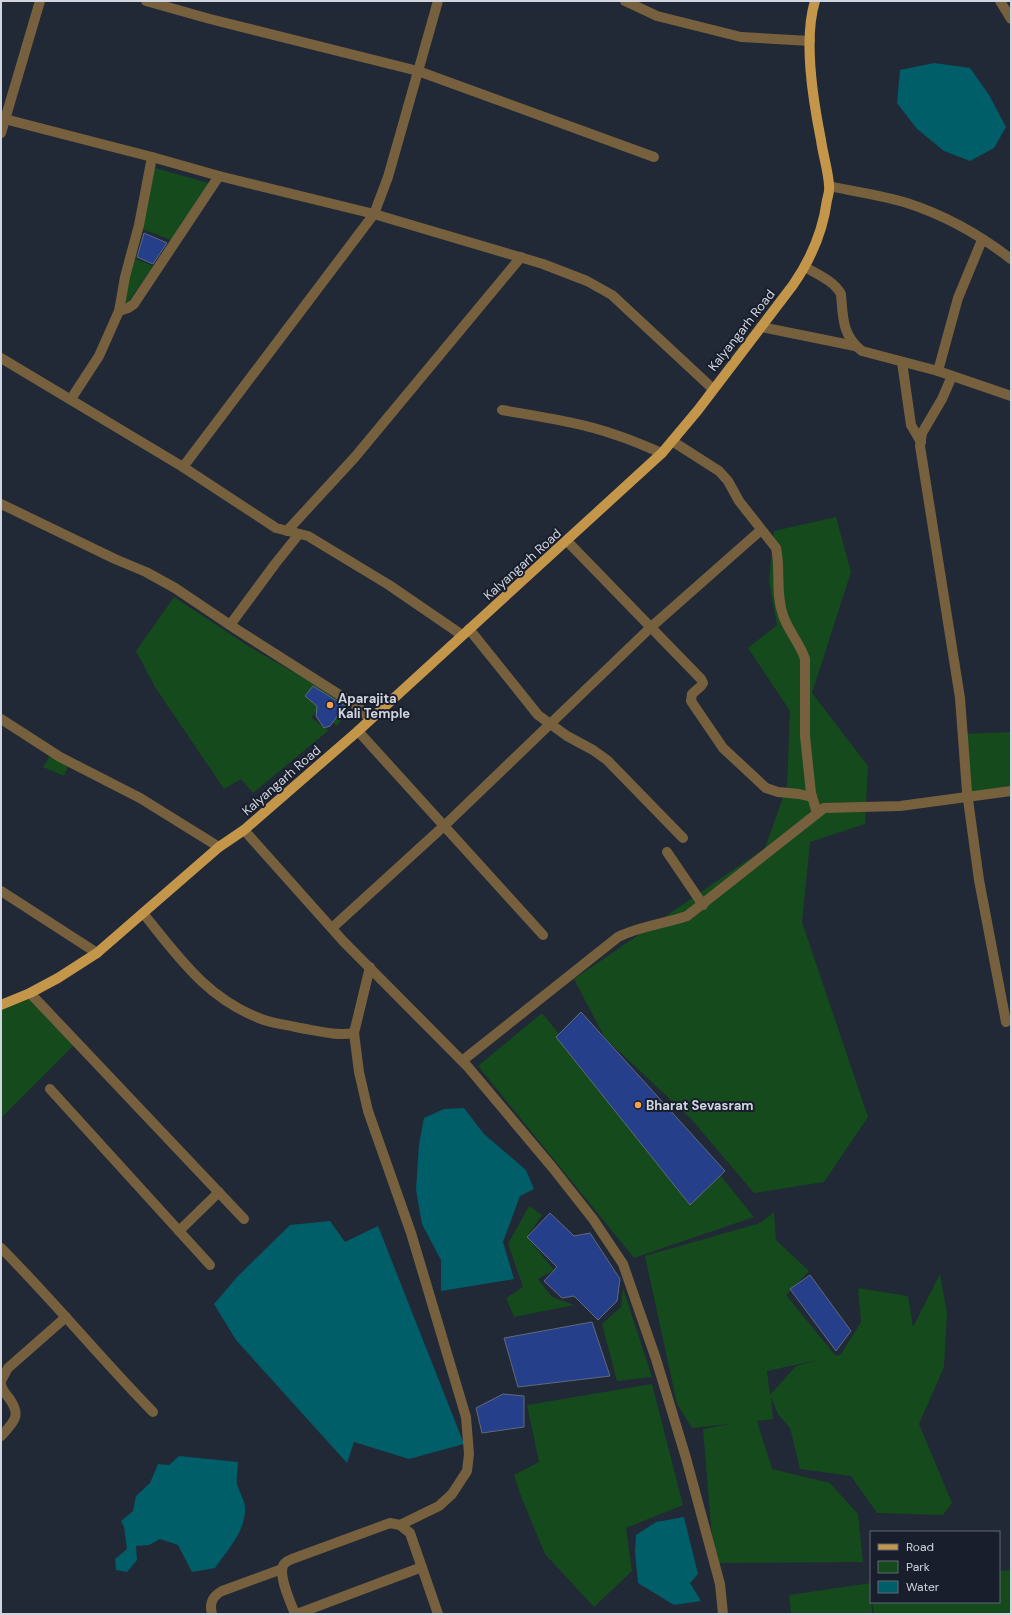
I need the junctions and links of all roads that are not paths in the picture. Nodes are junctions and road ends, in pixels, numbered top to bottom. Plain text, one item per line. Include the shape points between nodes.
1 (40, 1) edge
2 (146, 1) edge
3 (438, 1) edge
4 (625, 1) edge
5 (815, 1) edge
6 (1000, 1) edge
7 (1011, 19) edge
8 (810, 41) junction
9 (418, 71) junction
10 (3, 118) edge
11 (1, 133) edge
12 (152, 157) junction
13 (654, 157) dead end
14 (219, 176) junction
15 (829, 186) junction
16 (374, 214) junction
17 (982, 240) junction
18 (521, 257) junction
19 (1011, 259) edge
20 (805, 267) junction
21 (119, 311) junction
22 (761, 327) junction
23 (855, 346) junction
24 (1, 358) edge
25 (902, 362) junction
26 (938, 371) junction
27 (952, 376) junction
28 (713, 389) junction
29 (1011, 396) edge
30 (71, 399) junction
31 (502, 410) dead end
32 (672, 441) junction
33 (921, 442) junction
34 (662, 453) junction
35 (183, 467) junction
36 (1, 504) edge
37 (761, 530) junction
38 (287, 531) junction
39 (299, 534) junction
40 (567, 541) junction
41 (230, 625) junction
42 (650, 628) junction
43 (466, 632) junction
44 (1, 719) edge
45 (370, 719) junction
46 (550, 723) junction
47 (358, 731) junction
48 (1011, 791) edge
49 (812, 797) junction
50 (968, 798) junction
51 (817, 813) junction
52 (445, 825) junction
53 (244, 830) junction
54 (683, 838) dead end
55 (220, 847) junction
56 (667, 852) dead end
57 (1, 891) edge
58 (703, 904) junction
59 (143, 914) junction
60 (332, 928) junction
61 (543, 935) dead end
62 (96, 954) junction
63 (370, 966) junction
64 (30, 993) junction
65 (1, 1004) edge
66 (1006, 1022) dead end
67 (354, 1033) junction
68 (462, 1061) junction
69 (50, 1089) dead end
70 (219, 1192) junction
71 (244, 1219) dead end
72 (180, 1232) junction
73 (1, 1248) edge
74 (210, 1266) dead end
75 (66, 1317) junction
76 (1, 1383) edge
77 (153, 1412) dead end
78 (1, 1436) edge
79 (400, 1525) junction
80 (422, 1567) junction
81 (282, 1569) junction
82 (212, 1614) edge
83 (296, 1614) edge
84 (438, 1614) edge
85 (723, 1614) edge

1 - 10 street
2 - 9 street
3 - 9 street
4 - 8 street via 657,16 741,37
5 - 8 main road, Kalyangarh Road
6 - 7 street
8 - 15 main road, Kalyangarh Road via 818,126
9 - 13 street
9 - 16 street via 388,177
10 - 11 street
10 - 12 street
12 - 14 street
12 - 21 street
14 - 16 street
14 - 21 street via 134,304
15 - 17 street via 906,203 946,219
15 - 20 main road, Kalyangarh Road via 816,246
16 - 18 street
16 - 35 street
17 - 19 street
17 - 26 street via 958,298
18 - 28 street via 587,281 612,295
18 - 38 street via 355,457
20 - 22 main road, Kalyangarh Road
20 - 23 street via 839,289 844,324
21 - 30 street via 99,356
22 - 23 street
22 - 28 main road, Kalyangarh Road
23 - 25 street via 862,351
24 - 30 street
25 - 26 street
25 - 33 street via 911,424
26 - 27 street
27 - 29 street
27 - 33 street via 922,434
28 - 32 main road, Kalyangarh Road
30 - 35 street
31 - 34 street via 598,429
32 - 34 main road, Kalyangarh Road
32 - 37 street via 720,471
33 - 50 street via 960,698
34 - 40 main road, Kalyangarh Road
35 - 38 street via 276,528
36 - 41 street via 146,572
37 - 42 street
37 - 49 street via 776,548 777,584 782,614 805,659 805,736
38 - 39 street
39 - 41 street
39 - 43 street via 308,536
40 - 42 street
40 - 43 main road, Kalyangarh Road
41 - 45 street via 357,706
42 - 46 street
42 - 49 street via 703,682 690,698 723,748 766,788
43 - 45 main road, Kalyangarh Road
43 - 46 street via 538,714
44 - 55 street via 60,757 140,798
45 - 47 main road, Kalyangarh Road
46 - 52 street
46 - 54 street via 607,760
47 - 52 street
47 - 53 main road, Kalyangarh Road
48 - 50 street
49 - 51 street
50 - 51 street via 900,806 824,808
50 - 66 street via 979,880
51 - 58 street
52 - 60 street
52 - 61 street
53 - 55 main road, Kalyangarh Road
53 - 60 street
55 - 59 main road, Kalyangarh Road
56 - 58 street
57 - 62 street
58 - 68 street via 687,916 636,929 618,937
59 - 62 main road, Kalyangarh Road
59 - 67 street via 179,958 209,989 237,1008 265,1020 322,1032 343,1035
60 - 63 street
62 - 64 main road, Kalyangarh Road
63 - 67 street
63 - 68 street
64 - 65 main road, Kalyangarh Road
64 - 70 street
67 - 79 street via 368,1111 411,1233 466,1418 469,1454 467,1471 452,1494 439,1506
68 - 85 street via 552,1167 589,1214 623,1264 656,1359 686,1458 720,1584
69 - 72 street
70 - 71 street
70 - 72 street
72 - 74 street
73 - 75 street
75 - 76 street via 8,1368
75 - 77 street
76 - 78 street via 2,1389 15,1407 16,1414 13,1423
79 - 80 street via 410,1533
79 - 81 street via 390,1523 292,1559 285,1563
80 - 83 street
80 - 84 street
81 - 82 street via 215,1595 212,1600
81 - 83 street via 284,1584

